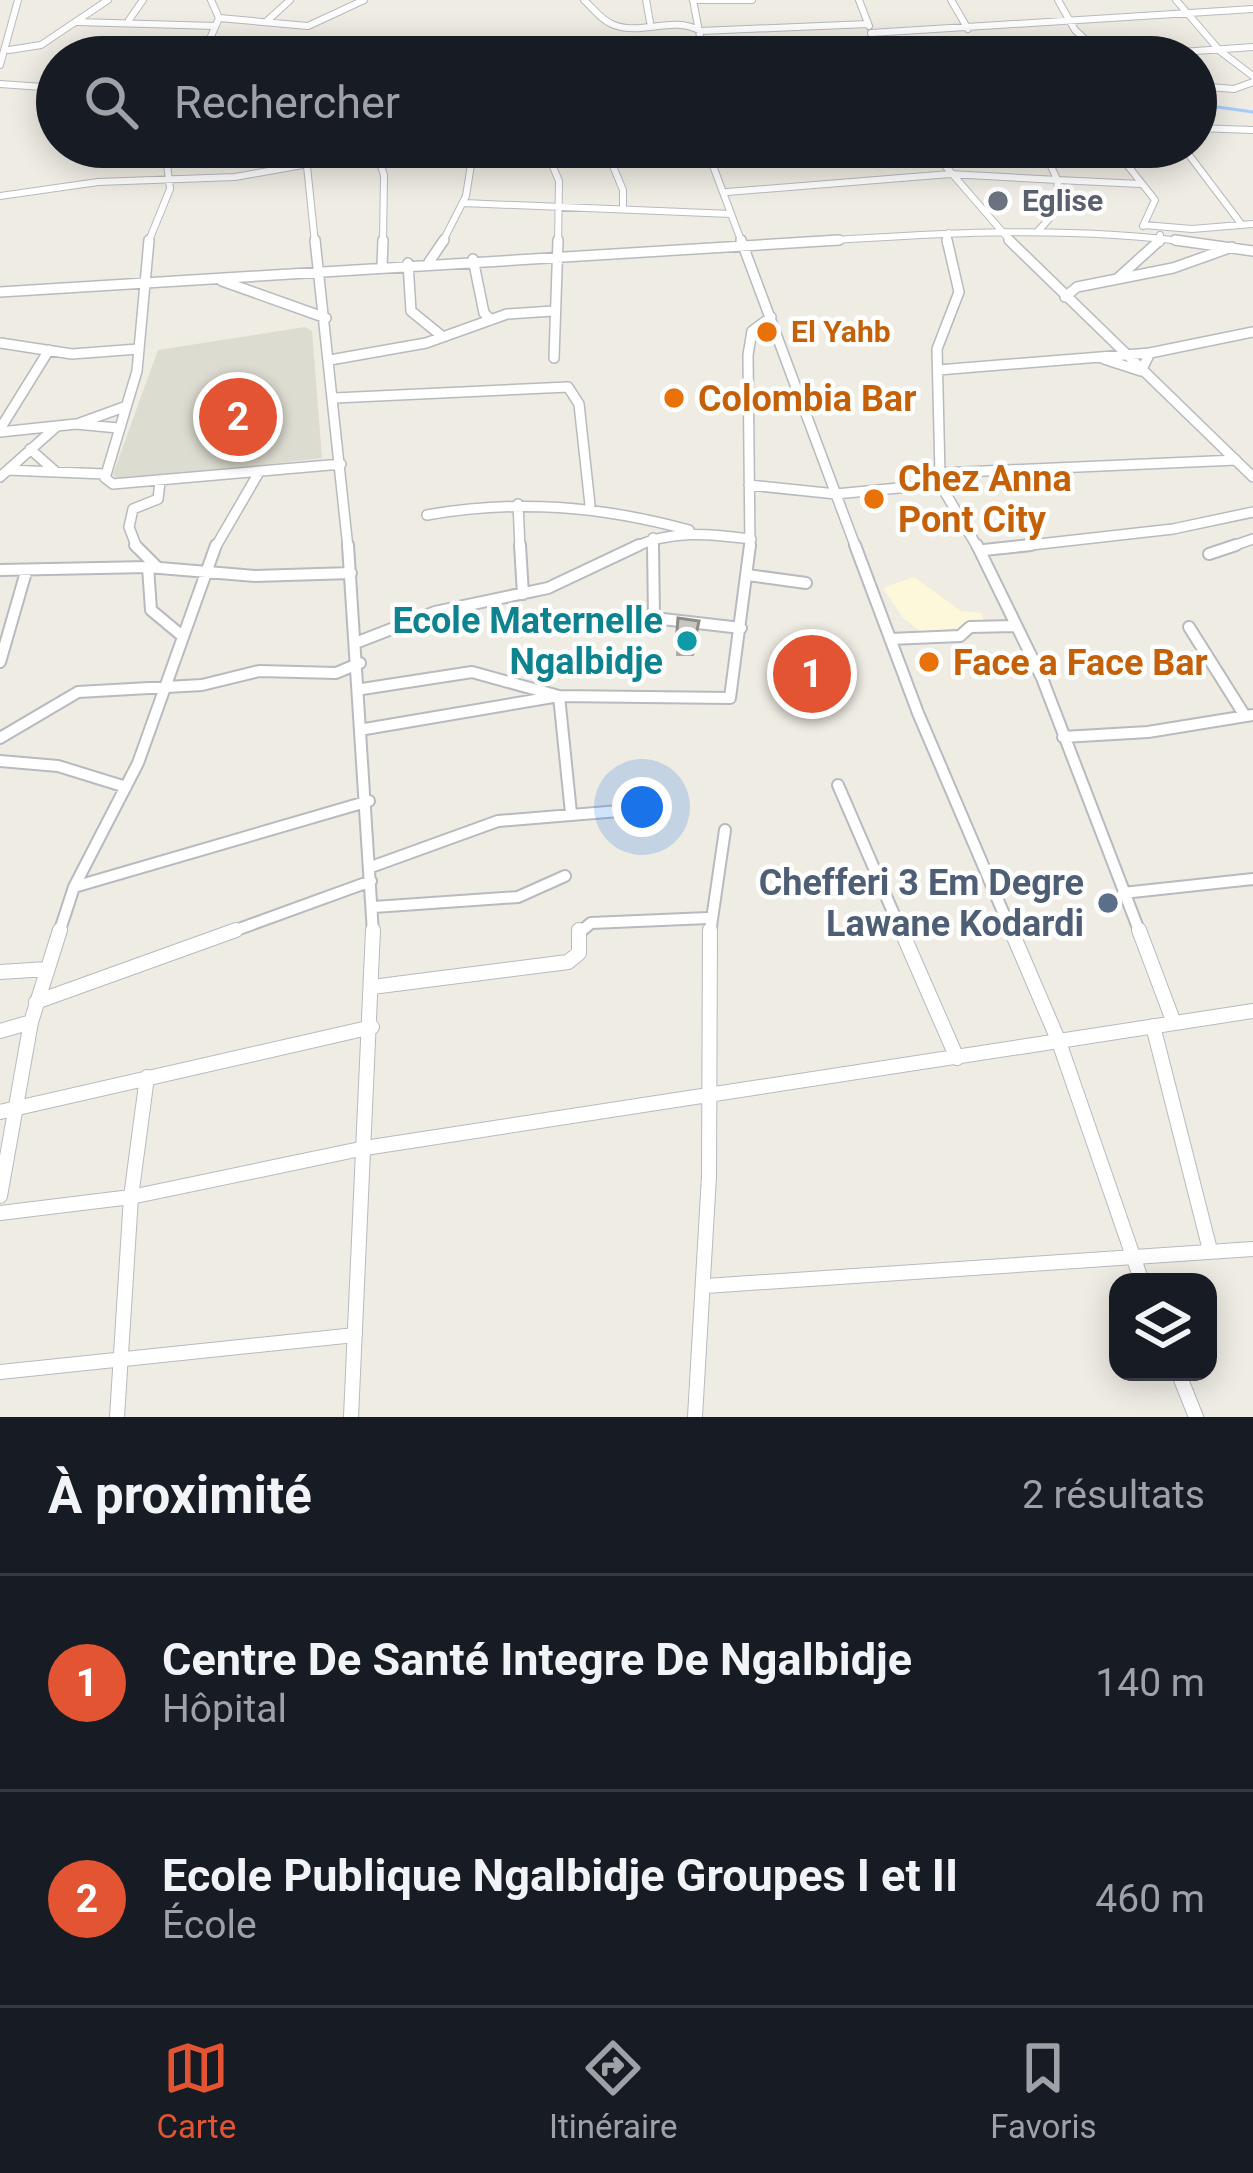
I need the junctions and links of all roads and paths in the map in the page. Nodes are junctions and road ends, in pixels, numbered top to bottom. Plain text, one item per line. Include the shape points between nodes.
1 (18, 0) edge
2 (108, 0) edge
3 (143, 0) edge
4 (211, 0) edge
5 (290, 0) edge
6 (364, 0) edge
7 (584, 0) edge
8 (646, 0) edge
9 (752, 0) edge
10 (859, 0) edge
11 (951, 0) edge
12 (1058, 0) edge
13 (1176, 0) edge
14 (1253, 9) edge
15 (1194, 16) junction
16 (129, 20) junction
17 (267, 21) junction
18 (77, 22) junction
19 (217, 22) junction
20 (650, 22) junction
21 (1071, 22) junction
22 (870, 28) junction
23 (968, 29) junction
24 (701, 31) junction
25 (53, 36) edge
26 (211, 36) edge
27 (702, 36) edge
28 (873, 36) edge
29 (1085, 36) edge
30 (1209, 36) edge
31 (36, 46) edge
32 (1217, 47) edge
33 (1253, 47) edge
34 (9, 50) junction
35 (1217, 51) edge
36 (1220, 51) junction
37 (0, 65) edge
38 (1253, 79) edge
39 (0, 84) edge
40 (36, 87) edge
41 (1217, 88) edge
42 (1217, 129) edge
43 (1253, 130) edge
44 (168, 168) edge
45 (289, 168) edge
46 (308, 168) edge
47 (380, 168) edge
48 (470, 168) edge
49 (553, 168) edge
50 (614, 168) edge
51 (716, 168) edge
52 (948, 168) edge
53 (1052, 168) edge
54 (1129, 168) edge
55 (1201, 168) edge
56 (956, 177) junction
57 (171, 178) junction
58 (1058, 180) junction
59 (1142, 184) junction
60 (727, 193) junction
61 (0, 196) edge
62 (463, 203) junction
63 (552, 205) junction
64 (623, 208) junction
65 (731, 214) junction
66 (1248, 225) edge
67 (1143, 229) junction
68 (999, 230) junction
69 (1039, 230) junction
70 (949, 233) junction
71 (1160, 235) junction
72 (742, 244) junction
73 (1232, 247) junction
74 (1253, 251) edge
75 (554, 255) junction
76 (473, 260) junction
77 (429, 262) junction
78 (408, 263) junction
79 (382, 266) junction
80 (321, 272) junction
81 (218, 279) junction
82 (1115, 280) junction
83 (142, 282) junction
84 (0, 292) edge
85 (1065, 297) junction
86 (553, 310) junction
87 (771, 317) junction
88 (326, 318) junction
89 (484, 319) junction
90 (1253, 332) edge
91 (443, 338) junction
92 (1110, 342) junction
93 (0, 343) edge
94 (138, 349) junction
95 (49, 350) junction
96 (1150, 353) junction
97 (1123, 354) junction
98 (1096, 356) junction
99 (554, 358) dead end
100 (1069, 358) junction
101 (330, 360) junction
102 (938, 370) junction
103 (1141, 371) junction
104 (335, 398) junction
105 (124, 407) junction
106 (76, 424) junction
107 (58, 426) junction
108 (118, 428) junction
109 (0, 430) edge
110 (30, 449) junction
111 (1222, 456) junction
112 (341, 464) junction
113 (4, 473) edge
114 (59, 474) junction
115 (104, 474) junction
116 (258, 474) junction
117 (1253, 477) edge
118 (940, 478) junction
119 (160, 482) junction
120 (748, 485) junction
121 (836, 494) junction
122 (518, 504) junction
123 (590, 505) junction
124 (1253, 512) edge
125 (427, 515) dead end
126 (701, 533) junction
127 (653, 538) junction
128 (751, 539) junction
129 (1253, 539) edge
130 (984, 550) junction
131 (1209, 554) dead end
132 (152, 567) junction
133 (0, 570) edge
134 (26, 572) junction
135 (351, 573) junction
136 (205, 574) junction
137 (748, 575) junction
138 (806, 583) dead end
139 (523, 594) junction
140 (1015, 626) junction
141 (1189, 627) dead end
142 (741, 628) junction
143 (181, 635) junction
144 (890, 638) junction
145 (358, 642) junction
146 (0, 662) edge
147 (360, 663) junction
148 (165, 684) junction
149 (362, 689) junction
150 (559, 696) junction
151 (1249, 716) edge
152 (365, 729) junction
153 (1063, 737) junction
154 (0, 738) edge
155 (0, 761) edge
156 (838, 785) dead end
157 (126, 787) junction
158 (368, 801) junction
159 (655, 808) dead end
160 (571, 813) junction
161 (725, 830) dead end
162 (371, 874) junction
163 (565, 876) dead end
164 (1253, 879) edge
165 (74, 887) junction
166 (1123, 892) junction
167 (374, 907) junction
168 (708, 918) junction
169 (47, 969) junction
170 (0, 972) edge
171 (372, 987) junction
172 (36, 1001) junction
173 (1253, 1012) edge
174 (31, 1022) junction
175 (1174, 1023) junction
176 (1153, 1026) junction
177 (371, 1028) junction
178 (0, 1031) edge
179 (1060, 1042) junction
180 (956, 1058) junction
181 (147, 1077) junction
182 (710, 1094) junction
183 (8, 1109) edge
184 (365, 1148) junction
185 (0, 1196) edge
186 (131, 1197) junction
187 (0, 1214) edge
188 (1253, 1249) edge
189 (1210, 1250) junction
190 (1130, 1253) junction
191 (1138, 1273) edge
192 (706, 1286) junction
193 (355, 1335) junction
194 (119, 1357) junction
195 (0, 1372) edge
196 (1182, 1381) edge
197 (117, 1417) edge
198 (351, 1417) edge
199 (695, 1417) edge
200 (1196, 1417) edge

1 - 34 street
2 - 18 street
3 - 16 street
4 - 19 street
5 - 17 street
6 - 17 street via 308,26
7 - 20 street via 613,25
8 - 20 street
9 - 24 street via 694,0
10 - 22 street
11 - 23 street
12 - 21 street
13 - 15 street
14 - 15 street
15 - 21 street
15 - 30 street
16 - 18 street
16 - 19 street
17 - 19 street
18 - 25 street
19 - 26 street
20 - 24 street via 688,21
21 - 23 street
21 - 29 street
22 - 23 street
22 - 24 street
22 - 28 street
24 - 27 street
31 - 34 street
32 - 36 street
33 - 36 street
34 - 37 street
35 - 36 street
36 - 38 street
38 - 41 street
39 - 40 street
42 - 43 street
44 - 57 street
45 - 57 street
46 - 80 street
47 - 79 street
48 - 62 street
49 - 63 street via 559,181
50 - 64 street
51 - 60 street
52 - 56 street
53 - 58 street
54 - 59 street
55 - 66 street
56 - 58 street
56 - 60 street
56 - 68 street
57 - 61 street
57 - 83 street
58 - 59 street
58 - 69 street via 1054,212
59 - 67 street via 1156,204
60 - 65 street
62 - 63 street
62 - 77 street
63 - 64 street
63 - 75 street
64 - 65 street
65 - 72 street
66 - 67 street
67 - 69 street
67 - 71 street
68 - 69 street
68 - 70 street
68 - 85 street
70 - 72 street
70 - 102 street via 945,248 959,300 937,349
71 - 73 street
71 - 82 street via 1160,244
72 - 75 street
72 - 87 street
73 - 74 street
73 - 82 street
75 - 76 street
75 - 86 street
76 - 77 street
76 - 89 street
77 - 78 street
78 - 79 street
78 - 91 street via 410,307
79 - 80 street
80 - 81 street
80 - 88 street
81 - 83 street
81 - 88 street
82 - 85 street
83 - 84 street
83 - 94 street
85 - 92 street
86 - 89 street
86 - 99 street
87 - 120 street via 749,338
87 - 121 street
88 - 101 street
89 - 91 street
90 - 96 street
91 - 101 street
92 - 97 street
92 - 100 street
93 - 95 street
94 - 95 street
94 - 105 street
95 - 109 street
96 - 97 street
96 - 103 street
97 - 98 street
97 - 103 street
98 - 100 street
98 - 103 street
100 - 102 street
101 - 104 street
102 - 118 street
103 - 111 street
104 - 112 street
104 - 123 street via 568,387 579,404
105 - 106 street
105 - 108 street
106 - 107 street
106 - 108 street
107 - 109 street
107 - 110 street
108 - 115 street
110 - 113 street
110 - 114 street
111 - 117 street
111 - 118 street
112 - 116 street
112 - 135 street
113 - 114 street
114 - 115 street
115 - 119 street via 112,484
116 - 119 street
116 - 136 street
118 - 121 street
118 - 130 street
119 - 132 street via 158,499 133,509 128,526
120 - 121 street
120 - 128 street
121 - 144 street
122 - 123 street
122 - 125 street
122 - 139 street
123 - 126 street
124 - 130 street
126 - 127 street
126 - 128 street
127 - 139 street
127 - 142 street via 654,617
128 - 137 street
129 - 131 street
130 - 140 street
132 - 134 street
132 - 136 street
132 - 143 street via 151,610
133 - 134 street
134 - 146 street
135 - 136 street
135 - 145 street
136 - 143 street
137 - 138 street
137 - 142 street
139 - 145 street via 435,612
140 - 144 street
140 - 153 street
141 - 151 street
142 - 150 street via 730,698
143 - 148 street
144 - 179 street
145 - 147 street
147 - 148 street via 336,674 259,671 202,685
147 - 149 street
148 - 154 street via 66,696
148 - 157 street
149 - 150 street via 472,672
149 - 152 street
150 - 152 street
150 - 160 street
151 - 153 street
152 - 158 street
153 - 166 street
155 - 157 street via 58,766
156 - 180 street
157 - 165 street
158 - 162 street
158 - 165 street
159 - 160 street
160 - 162 street via 498,821
161 - 168 street
162 - 167 street
162 - 172 street
163 - 167 street via 518,897
164 - 166 street
165 - 169 street
166 - 175 street
167 - 171 street
168 - 171 street via 591,922 579,928 582,945 568,962
168 - 182 street
169 - 170 street
169 - 172 street
171 - 177 street
172 - 174 street
173 - 175 street
174 - 178 street
174 - 183 street
175 - 176 street
176 - 179 street
176 - 189 street
177 - 181 street
177 - 184 street
179 - 180 street
179 - 190 street
180 - 182 street
181 - 183 street
181 - 186 street
182 - 184 street
182 - 192 street
183 - 185 street
184 - 186 street
184 - 193 street
186 - 187 street
186 - 194 street
188 - 189 street
189 - 190 street
190 - 191 street
190 - 192 street
192 - 199 street
193 - 194 street
193 - 198 street
194 - 195 street
194 - 197 street
196 - 200 street

